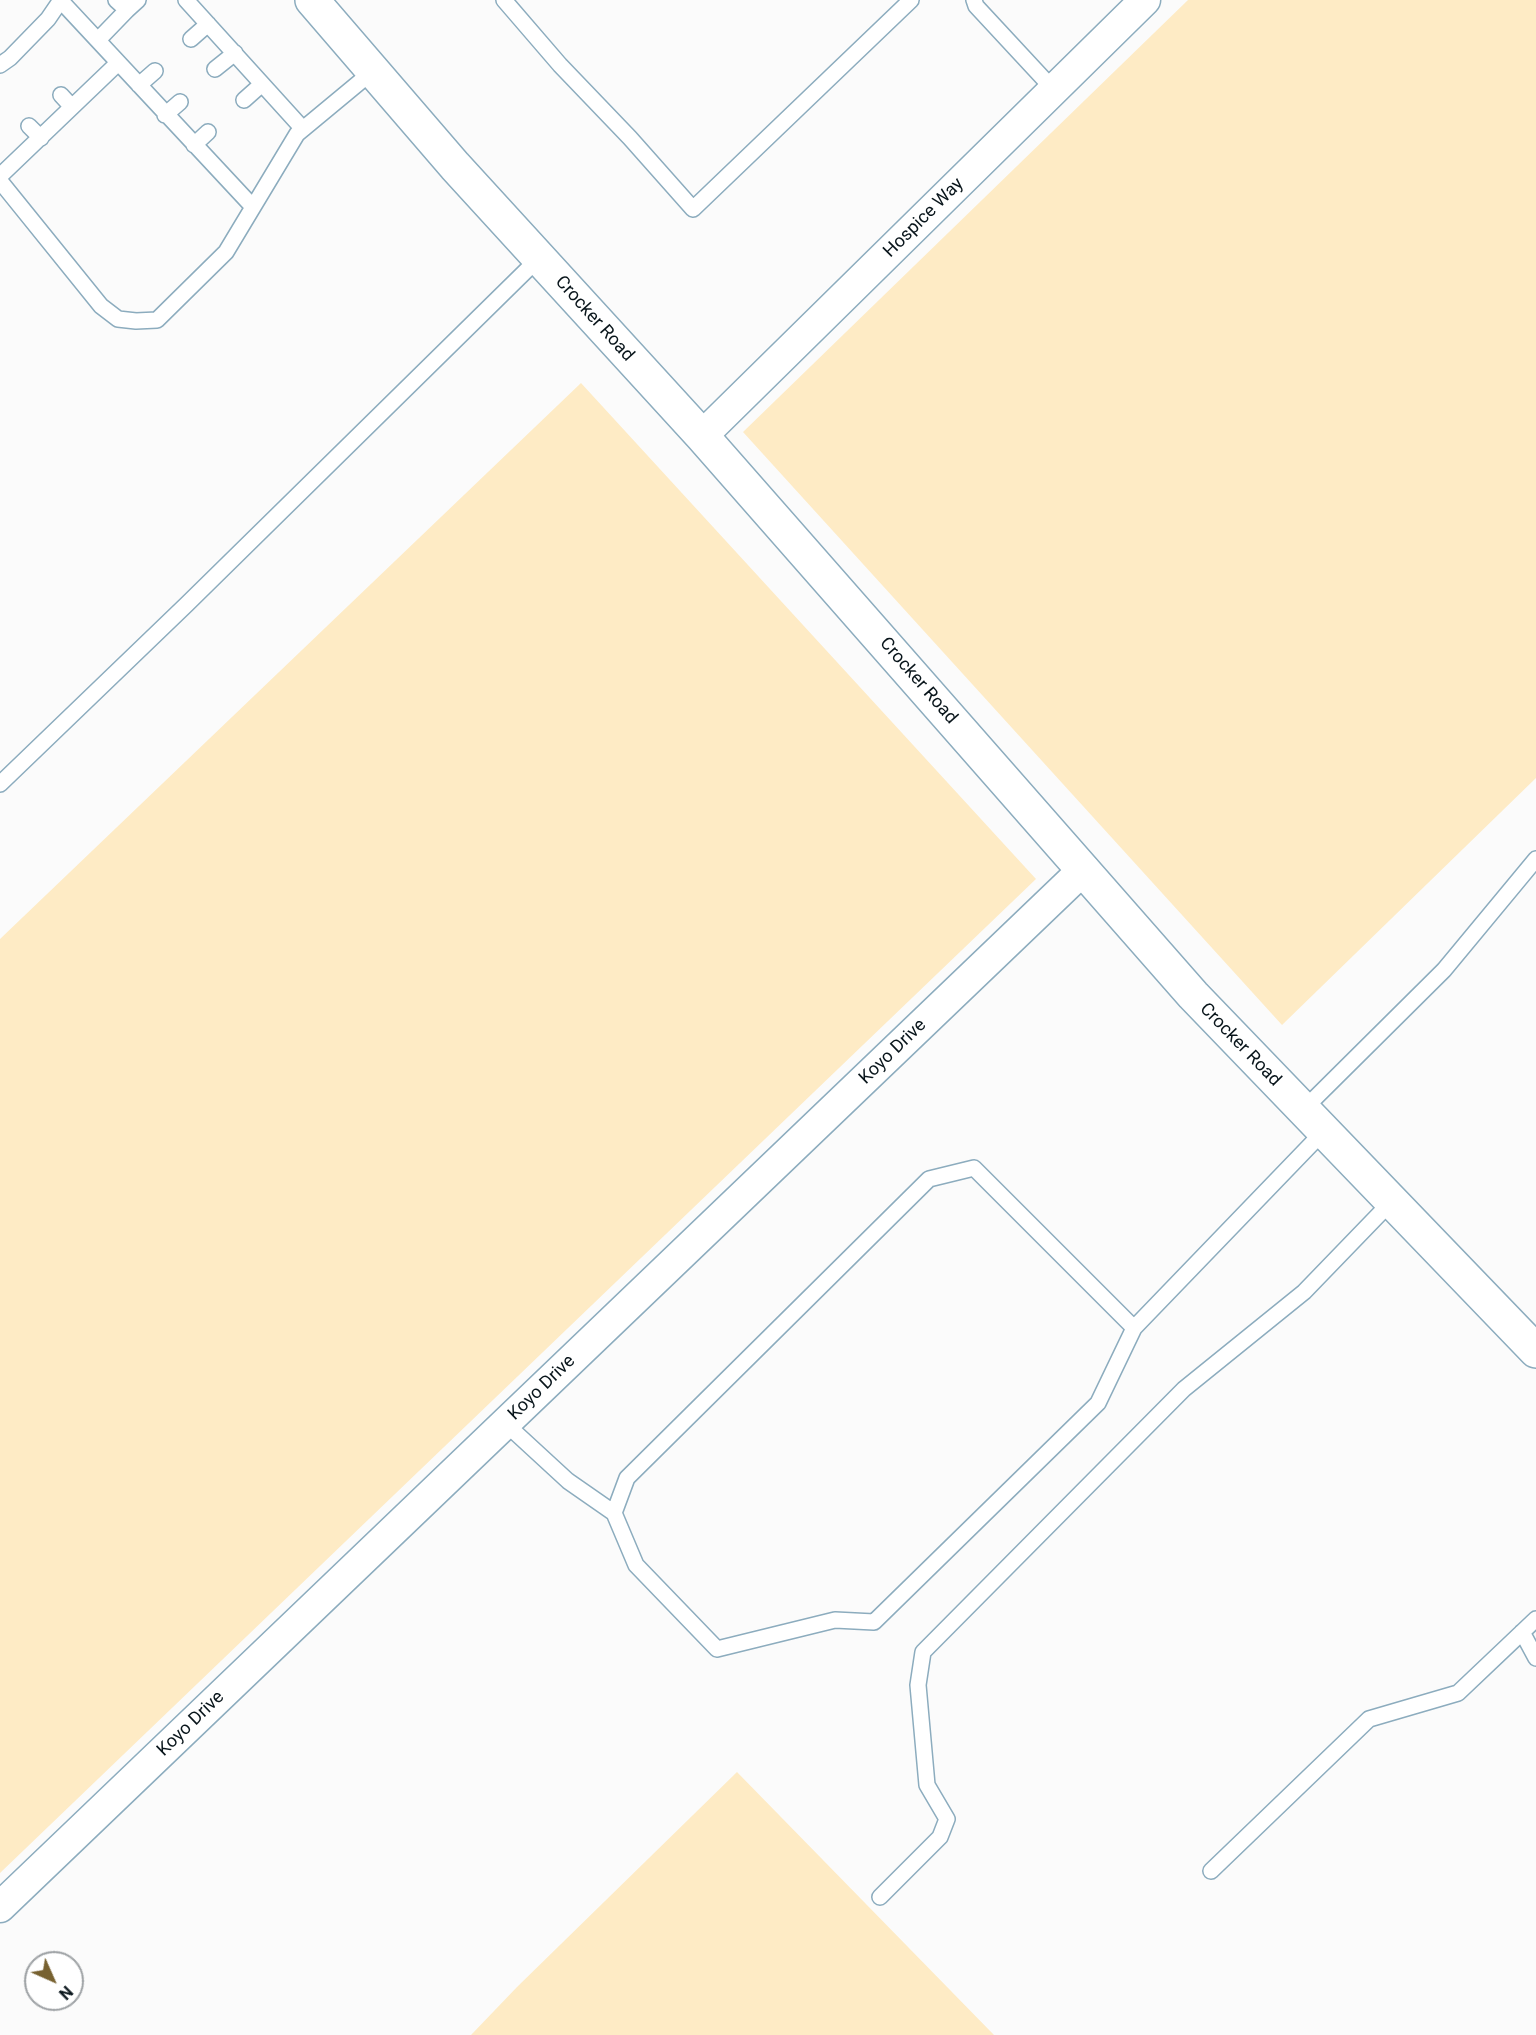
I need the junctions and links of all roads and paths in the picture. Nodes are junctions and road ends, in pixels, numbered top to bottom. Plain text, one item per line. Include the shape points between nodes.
1 (186, 0) edge
2 (312, 0) edge
3 (504, 0) edge
4 (911, 0) edge
5 (974, 0) edge
6 (1145, 0) edge
7 (61, 1) edge
8 (127, 3) edge
9 (208, 24) junction
10 (191, 39) dead end
11 (98, 40) junction
12 (235, 53) junction
13 (118, 63) junction
14 (0, 65) edge
15 (215, 69) dead end
16 (155, 71) dead end
17 (373, 71) junction
18 (262, 84) junction
19 (139, 85) junction
20 (1054, 90) junction
21 (61, 95) dead end
22 (244, 100) dead end
23 (180, 102) dead end
24 (72, 107) junction
25 (165, 115) junction
26 (29, 126) dead end
27 (303, 129) junction
28 (208, 132) dead end
29 (41, 138) junction
30 (194, 145) junction
31 (0, 176) edge
32 (0, 181) edge
33 (253, 207) junction
34 (539, 258) junction
35 (702, 436) junction
36 (0, 784) edge
37 (1536, 859) edge
38 (1084, 869) junction
39 (1313, 1121) junction
40 (1391, 1202) junction
41 (1134, 1328) junction
42 (1536, 1352) edge
43 (505, 1423) junction
44 (614, 1513) junction
45 (1536, 1619) edge
46 (1522, 1632) junction
47 (1536, 1658) edge
48 (1211, 1871) dead end
49 (880, 1897) dead end
50 (0, 1907) edge

1 - 9 lane
2 - 17 main road, Crocker Road
3 - 4 lane via 693,209
5 - 20 lane
6 - 20 street, Hospice Way
7 - 11 lane
7 - 14 lane via 23,56
8 - 11 lane
9 - 10 lane
9 - 12 lane
11 - 13 lane
12 - 15 lane
12 - 18 lane
13 - 19 lane
13 - 24 lane
16 - 19 lane
17 - 27 lane
17 - 34 main road, Crocker Road
18 - 22 lane
18 - 27 lane
19 - 25 lane
20 - 35 street, Hospice Way
21 - 24 lane
23 - 25 lane
24 - 29 lane
25 - 30 lane
26 - 29 lane
27 - 33 lane
28 - 30 lane
29 - 31 lane
30 - 33 lane
32 - 33 lane via 101,306 118,319 136,321 157,321 226,252
34 - 35 main road, Crocker Road
34 - 36 lane
35 - 38 main road, Crocker Road
37 - 39 lane
38 - 39 main road, Crocker Road via 1193,995
38 - 43 street, Koyo Drive
39 - 40 main road, Crocker Road
39 - 41 lane
40 - 42 main road, Crocker Road
40 - 49 lane via 1304,1292 1184,1389 923,1652 918,1685 927,1785 947,1819 940,1837
41 - 44 lane via 1098,1403 874,1622 835,1620 717,1649 636,1565
41 - 44 lane via 974,1167 929,1179 627,1478
43 - 44 lane via 568,1481
43 - 50 street, Koyo Drive
45 - 46 lane
46 - 47 lane
46 - 48 lane via 1458,1693 1369,1719

